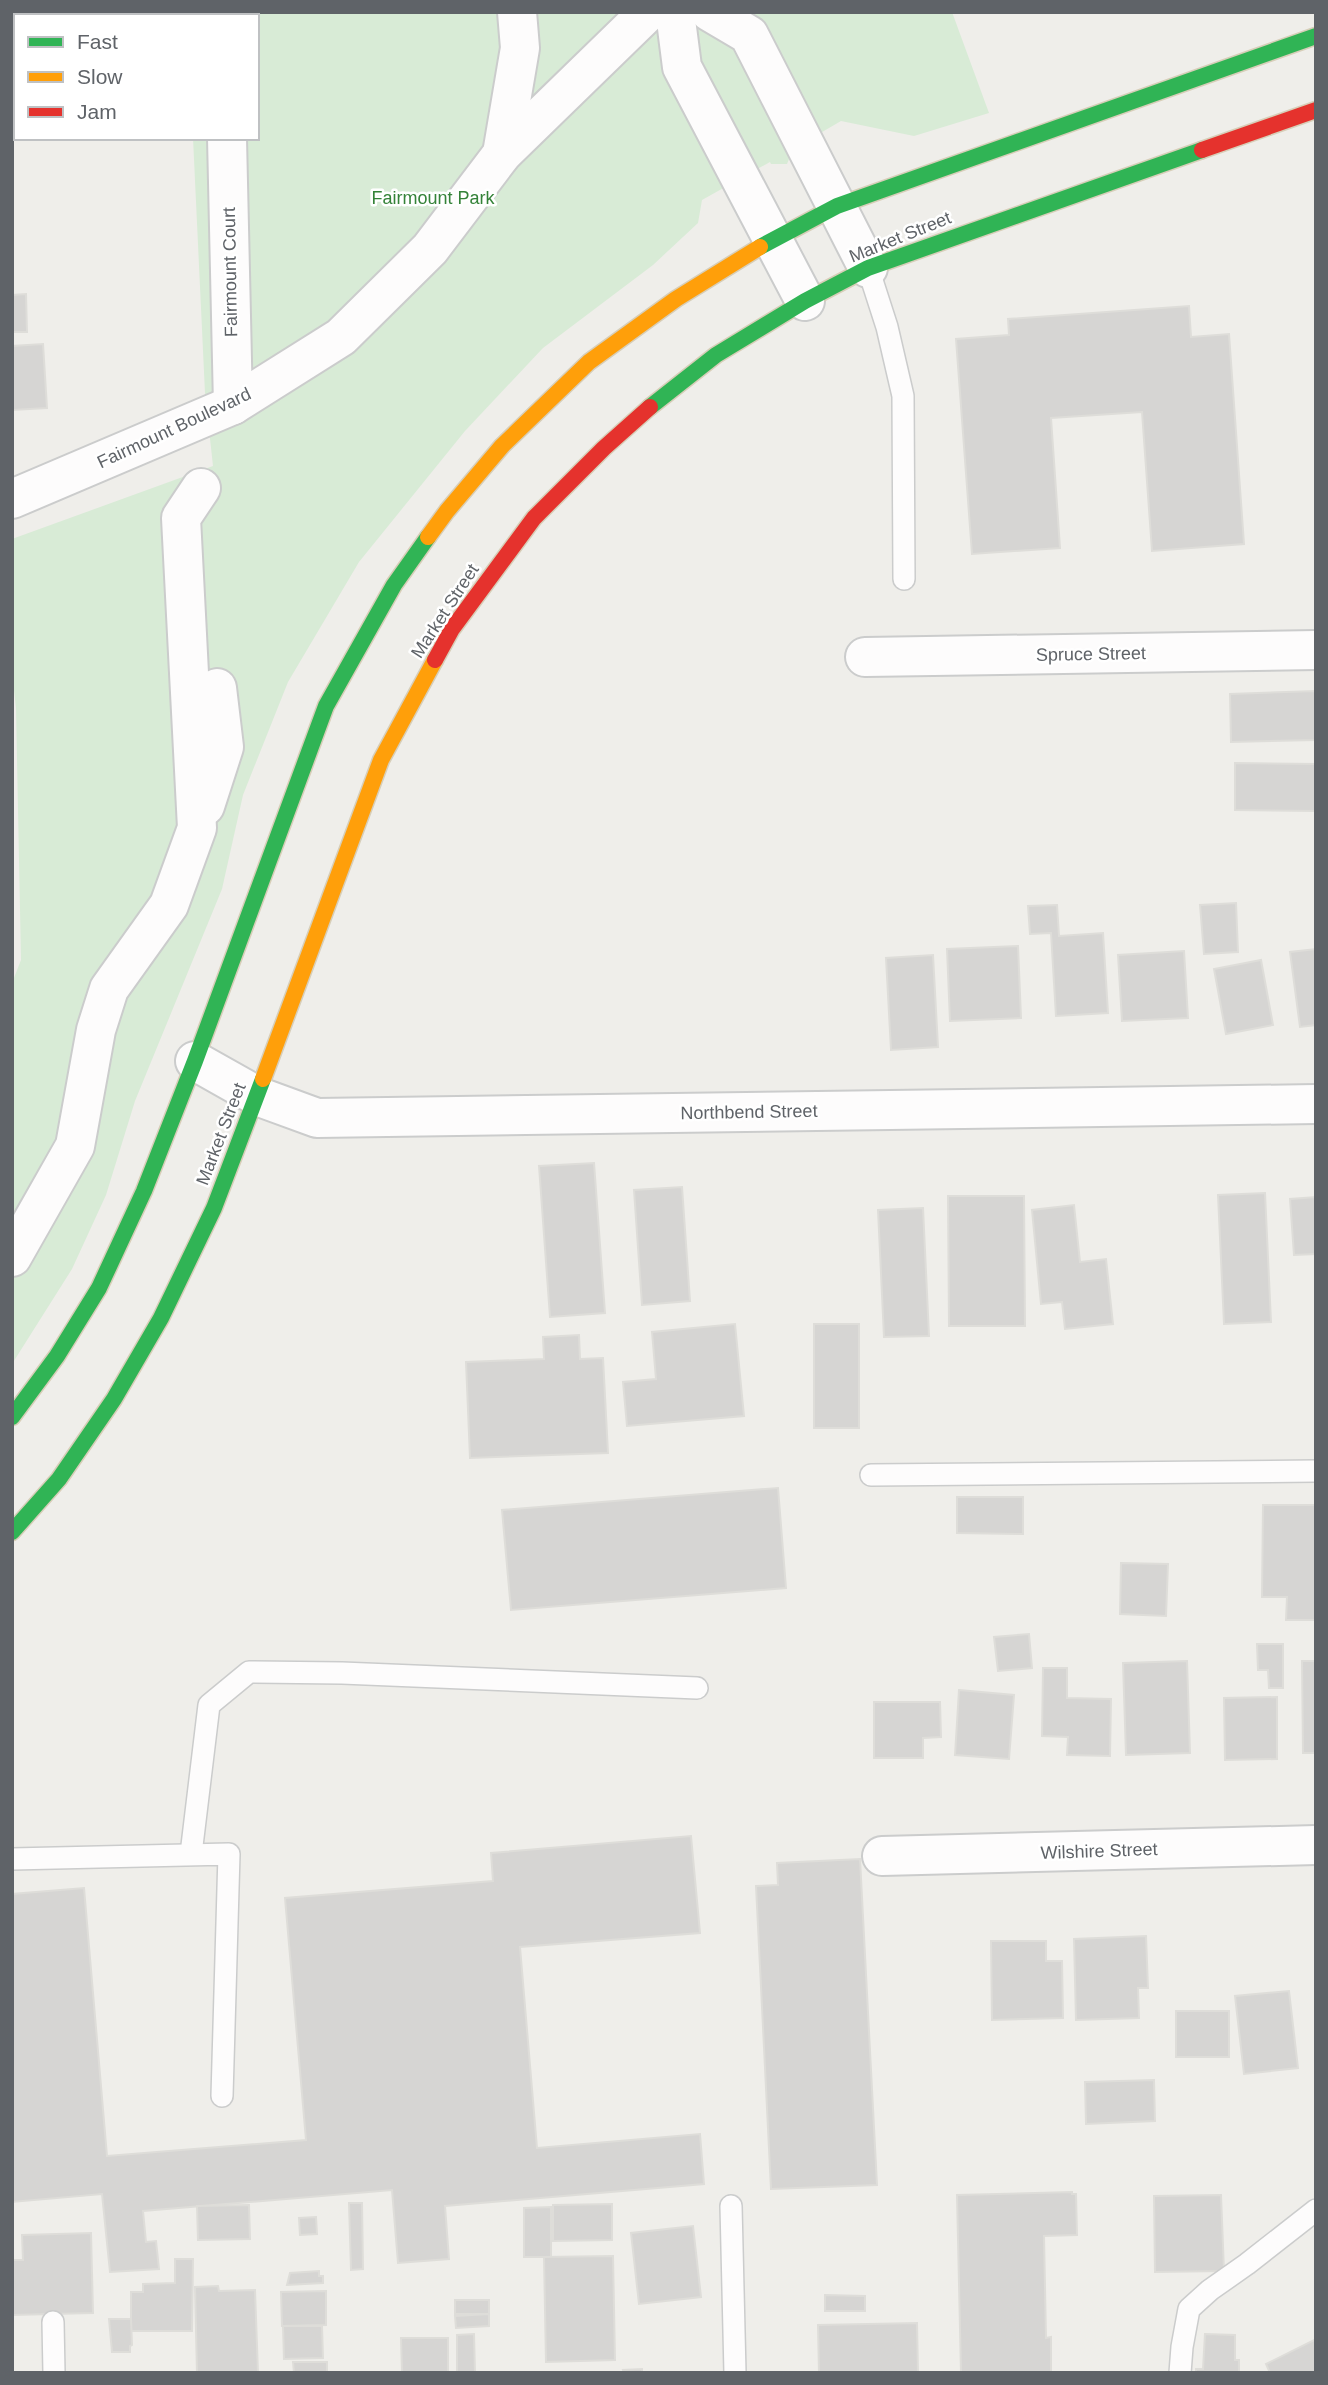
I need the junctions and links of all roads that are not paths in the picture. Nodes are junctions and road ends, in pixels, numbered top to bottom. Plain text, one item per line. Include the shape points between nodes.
1 (517, 12) edge
2 (648, 12) edge
3 (675, 12) edge
4 (710, 12) edge
5 (1316, 36) edge
6 (1316, 110) edge
7 (227, 140) edge
8 (502, 154) junction
9 (836, 206) junction
10 (773, 239) junction
11 (868, 268) junction
12 (805, 301) junction
13 (233, 405) junction
14 (201, 488) dead end
15 (12, 499) edge
16 (904, 579) dead end
17 (1316, 650) edge
18 (865, 657) dead end
19 (217, 688) dead end
20 (197, 828) junction
21 (195, 1061) junction
22 (257, 1096) junction
23 (1316, 1104) edge
24 (12, 1257) edge
25 (12, 1417) edge
26 (1316, 1471) edge
27 (871, 1475) dead end
28 (12, 1532) edge
29 (696, 1688) dead end
30 (1316, 1845) edge
31 (191, 1854) junction
32 (882, 1857) dead end
33 (12, 1859) edge
34 (222, 2096) dead end
35 (731, 2206) dead end
36 (1316, 2210) edge
37 (52, 2322) dead end
38 (54, 2373) edge
39 (735, 2373) edge
40 (1181, 2373) edge

1 - 8 street via 520,48
2 - 8 street, Fairmount Boulevard
3 - 10 street via 682,67
4 - 9 street via 749,35
5 - 9 main road
6 - 11 main road, Market Street
7 - 13 street, Fairmount Court
8 - 13 street, Fairmount Boulevard via 430,249 341,337
9 - 10 main road
9 - 11 street
10 - 12 street
10 - 21 main road via 676,299 589,362 502,446 447,511 394,585 326,706
11 - 12 main road, Market Street
11 - 16 lane via 903,396
12 - 22 main road, Market Street via 716,355 604,447 534,518 452,629 381,760
13 - 15 street, Fairmount Boulevard
14 - 20 street via 181,518
17 - 18 street, Spruce Street
19 - 20 street via 223,747
20 - 24 street via 169,905 109,989 96,1030 75,1146
21 - 22 street, Northbend Street
21 - 25 main road via 144,1191 99,1288
22 - 23 street, Northbend Street via 317,1118
22 - 28 main road, Market Street via 214,1208 161,1318 60,1479
26 - 27 lane
29 - 31 lane via 249,1672 208,1704
30 - 32 street, Wilshire Street
31 - 33 lane
31 - 34 lane via 229,1854
35 - 39 lane
36 - 40 lane via 1189,2309
37 - 38 lane

